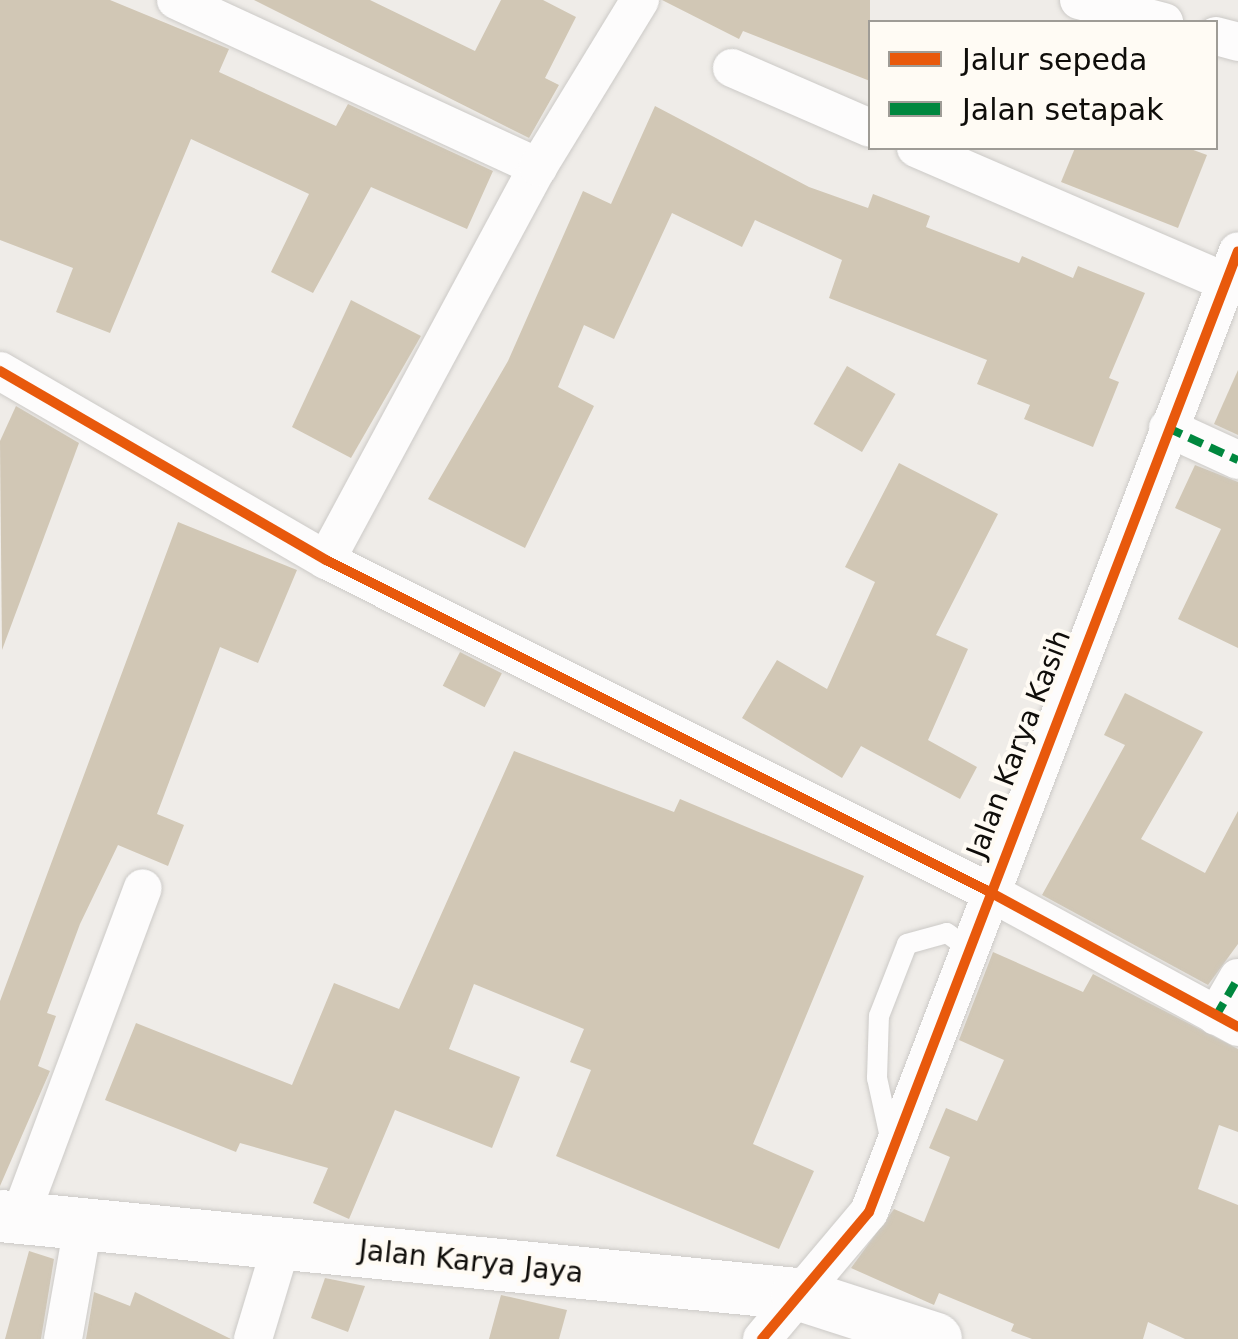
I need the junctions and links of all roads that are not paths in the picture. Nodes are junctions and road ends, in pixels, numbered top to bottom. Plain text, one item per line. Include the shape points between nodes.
1 (176, 0) edge
2 (640, 0) edge
3 (1079, 0) edge
4 (1156, 20) edge
5 (732, 68) dead end
6 (868, 127) edge
7 (920, 150) edge
8 (538, 168) junction
9 (1229, 293) edge
10 (0, 371) edge
11 (1168, 428) junction
12 (1238, 460) edge
13 (326, 560) junction
14 (143, 888) dead end
15 (986, 890) junction
16 (969, 949) junction
17 (1238, 978) edge
18 (1227, 1022) edge
19 (892, 1148) junction
20 (10, 1218) edge
21 (83, 1226) junction
22 (282, 1243) junction
23 (798, 1294) junction
24 (63, 1339) edge
25 (253, 1339) edge
26 (762, 1339) edge
27 (936, 1339) edge

1 - 8 street
2 - 8 street
3 - 4 street
5 - 6 street
7 - 9 street
8 - 13 street
9 - 11 street, Jalan Karya Kasih
10 - 13 street
11 - 12 street
11 - 15 street, Jalan Karya Kasih
13 - 15 street
14 - 20 street
15 - 16 street, Jalan Karya Kasih
15 - 18 street
16 - 19 street, Jalan Karya Kasih
16 - 19 lane via 947,934 907,944 900,962 879,1031 877,1078
17 - 18 street
19 - 23 street, Jalan Karya Kasih via 869,1212
20 - 21 main road, Jalan Karya Jaya
21 - 22 main road, Jalan Karya Jaya
21 - 24 street
22 - 23 main road, Jalan Karya Jaya
22 - 25 street
23 - 26 street, Jalan Karya Kasih
23 - 27 main road, Jalan Karya Jaya

